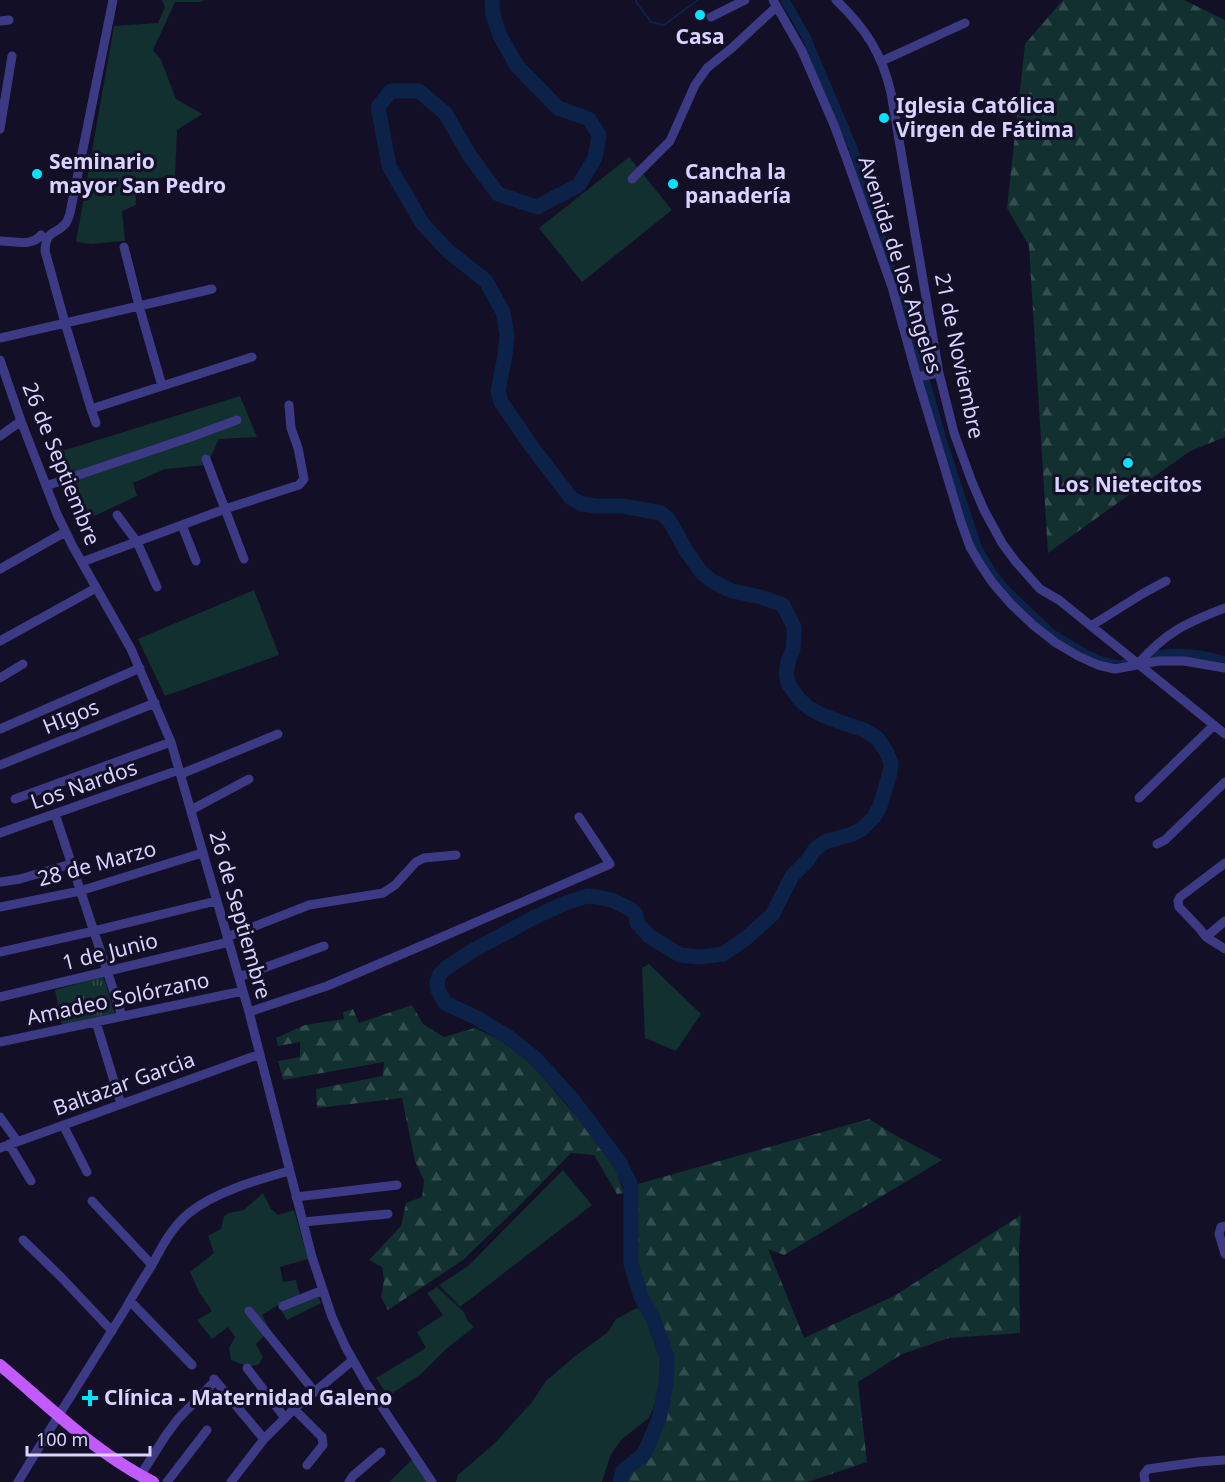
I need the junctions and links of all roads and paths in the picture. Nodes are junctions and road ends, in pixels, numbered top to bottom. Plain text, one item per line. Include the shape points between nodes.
1 (113, 0) edge
2 (746, 0) edge
3 (836, 0) edge
4 (775, 3) edge
5 (711, 17) dead end
6 (965, 23) dead end
7 (12, 56) dead end
8 (882, 61) junction
9 (0, 129) edge
10 (632, 178) dead end
11 (42, 235) dead end
12 (0, 241) edge
13 (124, 247) dead end
14 (212, 289) dead end
15 (139, 306) junction
16 (65, 323) junction
17 (0, 338) edge
18 (252, 357) dead end
19 (0, 360) edge
20 (927, 375) junction
21 (162, 386) junction
22 (289, 405) dead end
23 (91, 409) junction
24 (237, 420) dead end
25 (21, 421) junction
26 (96, 423) dead end
27 (0, 436) edge
28 (206, 459) dead end
29 (46, 486) junction
30 (225, 509) junction
31 (117, 515) dead end
32 (182, 525) junction
33 (65, 532) junction
34 (137, 542) junction
35 (244, 559) dead end
36 (196, 561) dead end
37 (82, 562) junction
38 (0, 569) edge
39 (1166, 581) dead end
40 (157, 587) dead end
41 (96, 588) junction
42 (1225, 608) edge
43 (1091, 626) junction
44 (0, 641) edge
45 (23, 664) dead end
46 (1138, 664) junction
47 (140, 668) junction
48 (1225, 668) edge
49 (0, 678) edge
50 (155, 703) junction
51 (1214, 725) junction
52 (0, 729) edge
53 (278, 734) dead end
54 (1225, 734) edge
55 (171, 742) junction
56 (0, 765) edge
57 (180, 772) junction
58 (249, 779) dead end
59 (1225, 782) edge
60 (1139, 798) dead end
61 (15, 799) dead end
62 (190, 810) junction
63 (55, 814) junction
64 (579, 817) dead end
65 (0, 833) edge
66 (1157, 844) dead end
67 (202, 853) junction
68 (456, 855) dead end
69 (1225, 863) edge
70 (71, 864) junction
71 (0, 882) edge
72 (81, 891) junction
73 (216, 901) junction
74 (0, 908) edge
75 (1225, 921) edge
76 (94, 932) junction
77 (1206, 937) junction
78 (228, 940) junction
79 (324, 946) dead end
80 (1225, 949) edge
81 (0, 952) edge
82 (108, 972) junction
83 (239, 977) junction
84 (243, 991) junction
85 (0, 997) edge
86 (249, 1012) junction
87 (122, 1016) junction
88 (96, 1022) junction
89 (0, 1042) edge
90 (260, 1054) junction
91 (121, 1104) junction
92 (0, 1117) edge
93 (63, 1125) junction
94 (8, 1144) edge
95 (289, 1171) junction
96 (87, 1172) dead end
97 (31, 1181) dead end
98 (397, 1185) dead end
99 (296, 1197) junction
100 (92, 1200) dead end
101 (388, 1214) dead end
102 (303, 1222) junction
103 (1225, 1226) edge
104 (23, 1240) dead end
105 (1225, 1254) edge
106 (152, 1265) junction
107 (323, 1290) junction
108 (130, 1301) junction
109 (283, 1305) dead end
110 (249, 1311) dead end
111 (112, 1331) junction
112 (353, 1360) junction
113 (0, 1365) edge
114 (192, 1365) dead end
115 (247, 1368) dead end
116 (314, 1391) junction
117 (294, 1409) junction
118 (58, 1415) junction
119 (285, 1418) junction
120 (207, 1430) dead end
121 (264, 1439) junction
122 (381, 1452) dead end
123 (1225, 1460) edge
124 (307, 1465) dead end
125 (140, 1476) junction
126 (18, 1482) edge
127 (153, 1482) edge
128 (167, 1482) edge
129 (231, 1482) edge
130 (349, 1482) edge
131 (432, 1482) edge
132 (1144, 1482) edge

1 - 16 street via 70,213 66,224 48,236 45,244
2 - 5 street
3 - 8 street, 21 de Noviembre via 863,28
4 - 10 street via 707,68 695,85 670,141
4 - 20 street, Avenida de los Angeles via 802,51 837,134
6 - 8 street
7 - 9 street
8 - 20 street, 21 de Noviembre via 891,93
11 - 12 street via 29,243
13 - 15 street
14 - 15 street
15 - 16 street
15 - 21 street
16 - 17 street
16 - 23 street
18 - 21 street
19 - 25 street, 26 de Septiembre
20 - 43 street, 21 de Noviembre via 1002,543 1041,589
20 - 46 street, Avenida de los Angeles via 961,522 970,547 992,582 1033,625 1078,656 1115,669
21 - 23 street
22 - 30 street via 304,479 299,485
23 - 26 street
24 - 29 street
25 - 27 street
25 - 29 street, 26 de Septiembre
28 - 30 street
29 - 33 street, 26 de Septiembre
30 - 32 street
30 - 35 street
31 - 34 street
32 - 34 street
32 - 36 street
33 - 37 street, 26 de Septiembre
33 - 38 street
34 - 37 street
34 - 40 street
37 - 41 street, 26 de Septiembre
39 - 43 street
41 - 44 street
41 - 47 street, 26 de Septiembre
42 - 46 street via 1168,635
43 - 46 street, 21 de Noviembre
45 - 49 street
46 - 48 street, Avenida de los Angeles via 1184,661
46 - 51 street, 21 de Noviembre
47 - 50 street, 26 de Septiembre
47 - 52 street
50 - 55 street, 26 de Septiembre
50 - 56 street, HIgos
51 - 54 street, 21 de Noviembre
51 - 60 street
53 - 57 street, Los Nardos
55 - 57 street, 26 de Septiembre
55 - 61 street
57 - 62 street, 26 de Septiembre
57 - 63 street, Los Nardos
58 - 62 street
59 - 66 street
62 - 67 street, 26 de Septiembre
63 - 65 street, Los Nardos
63 - 70 street
64 - 86 street via 610,864 327,986
67 - 72 street, 28 de Marzo
67 - 73 street, 26 de Septiembre
68 - 78 street, 1 de Junio via 424,858 383,893 309,905
69 - 77 street via 1178,902
70 - 71 street
70 - 72 street
72 - 74 street, 28 de Marzo
72 - 76 street
73 - 76 street
73 - 78 street, 26 de Septiembre
75 - 77 street
76 - 81 street
76 - 82 street
77 - 80 street
78 - 82 street, 1 de Junio
78 - 83 street, 26 de Septiembre
79 - 83 street
82 - 85 street, 1 de Junio
82 - 87 street
83 - 84 street, 26 de Septiembre
84 - 86 street, 26 de Septiembre
84 - 87 street, Amadeo Solórzano
86 - 90 street, 26 de Septiembre
87 - 88 street, Amadeo Solórzano
88 - 89 street, Amadeo Solórzano
88 - 91 street
90 - 91 street, Baltazar Garcia
90 - 95 street, 26 de Septiembre
91 - 93 street, Baltazar Garcia
92 - 94 street
93 - 94 street, Baltazar Garcia
93 - 96 street
94 - 97 street
95 - 99 street, 26 de Septiembre
95 - 106 street via 230,1191 190,1212 175,1227
98 - 99 street
99 - 102 street, 26 de Septiembre
100 - 106 street
101 - 102 street
102 - 107 street, 26 de Septiembre
103 - 105 street via 1219,1234
104 - 111 street
106 - 108 street
107 - 109 street
107 - 112 street, 26 de Septiembre
108 - 111 street
108 - 114 street
110 - 116 street
111 - 118 street
112 - 116 street
112 - 131 street, 26 de Septiembre
113 - 118 main road
115 - 119 street
116 - 117 street
117 - 119 street
117 - 124 street via 324,1441
118 - 125 main road
118 - 126 street
119 - 121 street
120 - 128 street
121 - 125 street via 213,1382 178,1419
121 - 129 street
122 - 130 street
123 - 132 street via 1148,1469
125 - 127 main road

